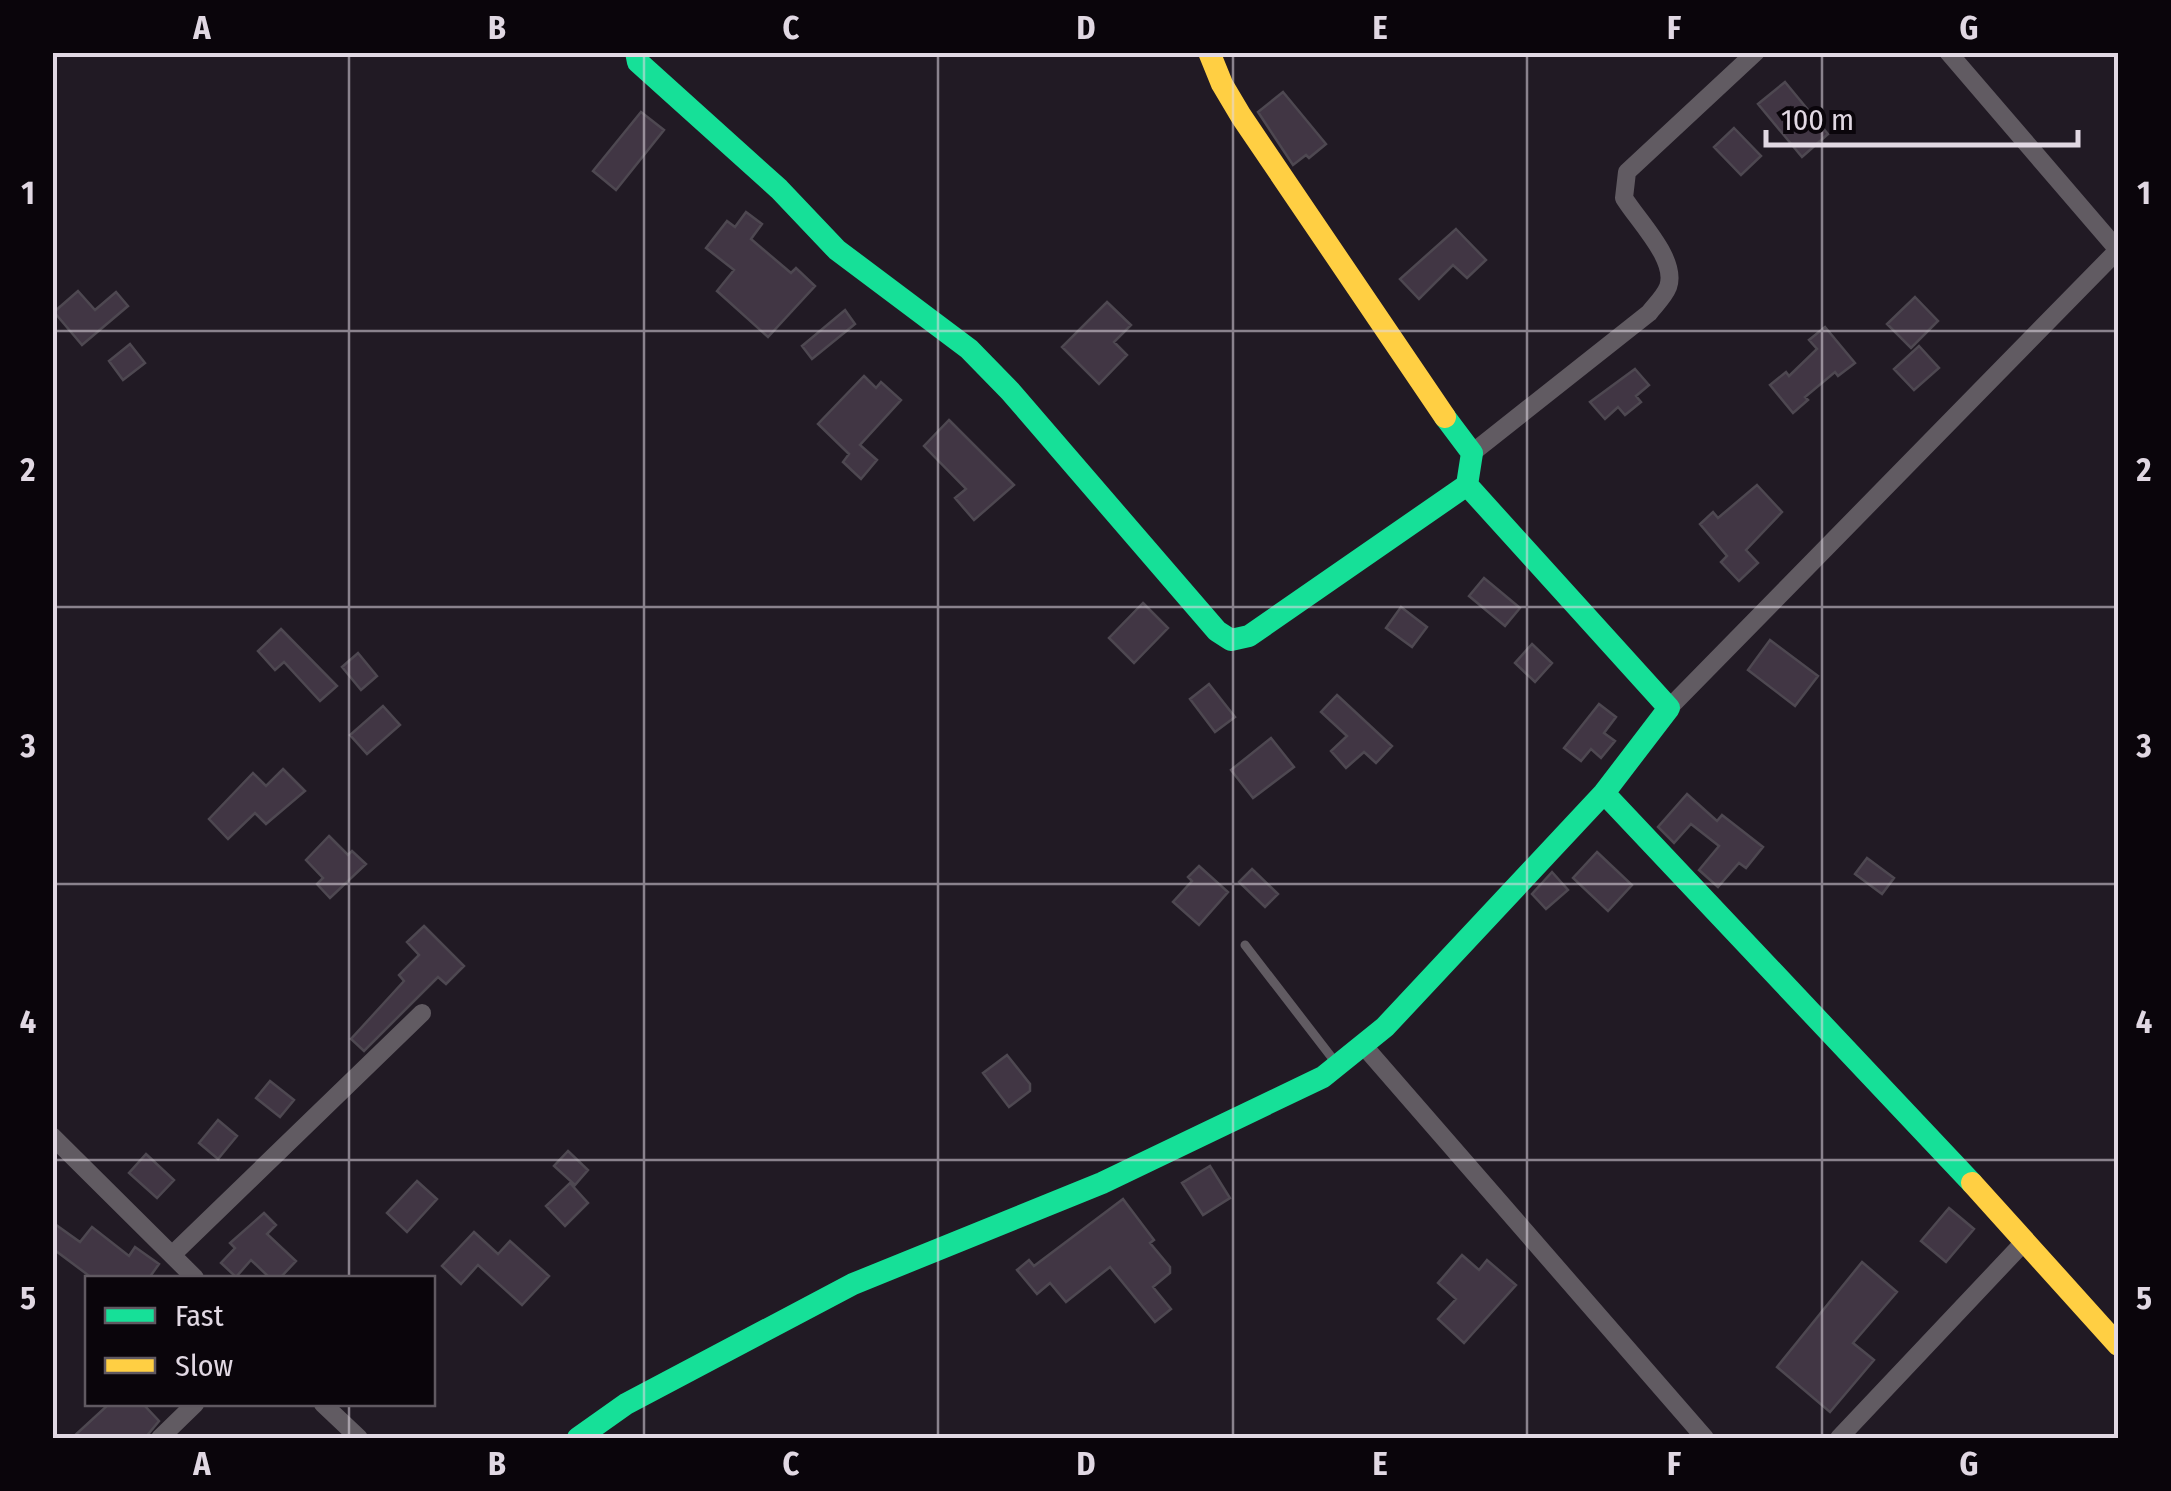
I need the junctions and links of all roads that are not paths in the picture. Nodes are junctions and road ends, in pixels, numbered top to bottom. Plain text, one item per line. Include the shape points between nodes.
1 (636, 52) edge
2 (1209, 52) edge
3 (1756, 52) edge
4 (1948, 52) edge
5 (2118, 250) edge
6 (1472, 453) junction
7 (1467, 485) junction
8 (1669, 708) junction
9 (1604, 792) junction
10 (1245, 945) dead end
11 (422, 1013) dead end
12 (1363, 1045) junction
13 (1338, 1065) junction
14 (52, 1136) edge
15 (2026, 1240) junction
16 (172, 1255) junction
17 (194, 1276) edge
18 (2118, 1345) edge
19 (192, 1406) edge
20 (326, 1406) edge
21 (160, 1438) edge
22 (359, 1438) edge
23 (578, 1438) edge
24 (1705, 1438) edge
25 (1838, 1438) edge

1 - 7 street via 638,62 837,250 969,350 1217,631 1232,640 1249,636
2 - 6 street via 1299,202
3 - 6 street via 1628,172 1624,198 1666,257 1667,290 1649,313
4 - 5 street
5 - 8 street
6 - 7 street
7 - 8 street
8 - 9 street
9 - 12 street
9 - 15 street
10 - 13 lane
11 - 16 street
12 - 13 street
12 - 24 street
13 - 23 street via 1102,1183 853,1284 626,1404
14 - 16 street
15 - 18 street
15 - 25 street
16 - 17 street
19 - 21 street
20 - 22 street

